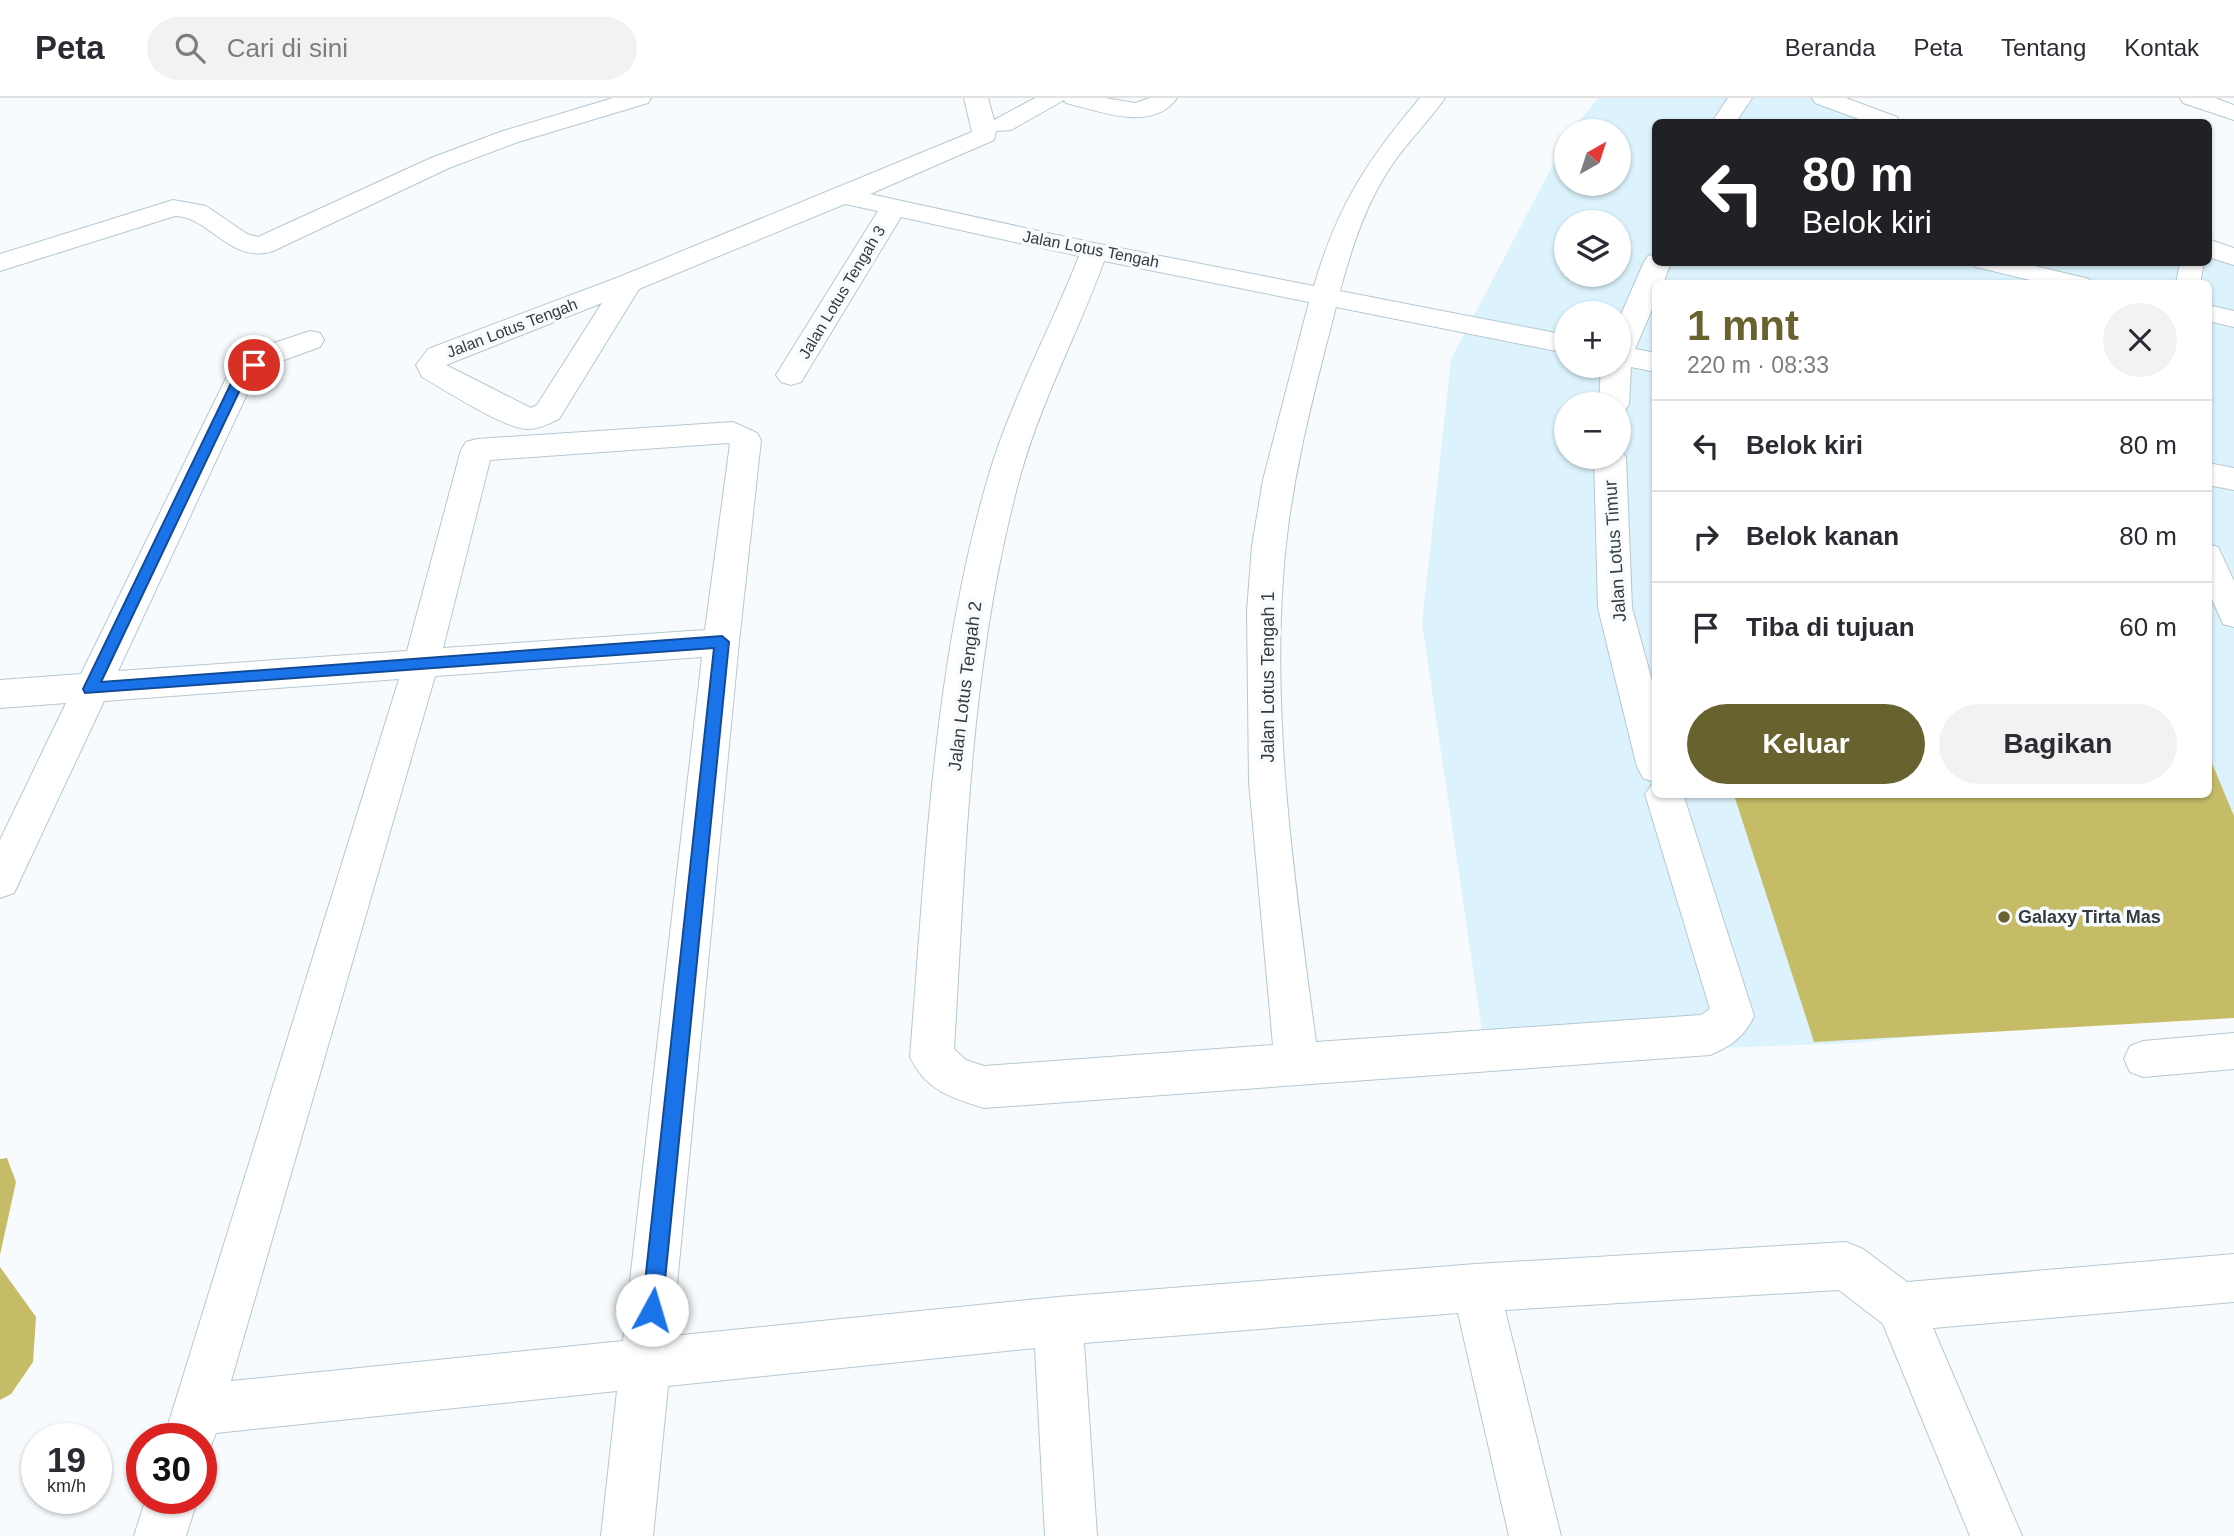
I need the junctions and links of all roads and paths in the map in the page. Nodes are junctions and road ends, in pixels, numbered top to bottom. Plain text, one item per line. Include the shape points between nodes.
1 (639, 98) edge
2 (976, 98) edge
3 (1053, 98) edge
4 (1075, 98) edge
5 (1166, 98) edge
6 (1433, 98) edge
7 (1740, 98) edge
8 (1824, 98) edge
9 (2192, 98) edge
10 (2234, 113) edge
11 (1726, 119) edge
12 (1880, 119) edge
13 (993, 130) junction
14 (842, 196) junction
15 (893, 208) junction
16 (2212, 249) edge
17 (1094, 251) junction
18 (2234, 257) edge
19 (0, 263) edge
20 (1656, 266) edge
21 (2001, 266) edge
22 (2063, 280) edge
23 (629, 283) junction
24 (1324, 295) junction
25 (2212, 314) edge
26 (2234, 319) edge
27 (1631, 325) edge
28 (310, 340) dead end
29 (1554, 342) edge
30 (1631, 356) edge
31 (1652, 362) edge
32 (791, 375) dead end
33 (1610, 469) edge
34 (2212, 475) edge
35 (2234, 479) edge
36 (2212, 564) edge
37 (2234, 616) edge
38 (722, 642) junction
39 (421, 664) junction
40 (90, 689) junction
41 (0, 694) edge
42 (1652, 751) edge
43 (1665, 798) edge
44 (0, 881) edge
45 (2234, 1051) edge
46 (2143, 1059) dead end
47 (1297, 1065) junction
48 (2234, 1278) edge
49 (1476, 1287) junction
50 (1900, 1307) junction
51 (1058, 1321) junction
52 (646, 1365) junction
53 (194, 1423) edge
54 (202, 1423) edge
55 (167, 1514) edge
56 (160, 1536) edge
57 (627, 1536) edge
58 (1071, 1536) edge
59 (1535, 1536) edge
60 (1996, 1536) edge

1 - 19 street via 440,163 261,246 247,243 186,206
2 - 13 street
3 - 13 street
4 - 5 street via 1142,111 1158,107
6 - 24 street, Jalan Lotus Tengah 1 via 1393,145 1361,196
7 - 11 street
8 - 12 street
9 - 10 street
13 - 14 street
14 - 15 street, Jalan Lotus Tengah
14 - 23 street, Jalan Lotus Tengah
15 - 17 street, Jalan Lotus Tengah
15 - 32 street, Jalan Lotus Tengah 3
16 - 18 street
17 - 24 street, Jalan Lotus Tengah
17 - 47 street, Jalan Lotus Tengah 2 via 1012,448 970,623 932,1056 953,1077 984,1087
20 - 27 street
21 - 22 lane
23 - 23 street, Jalan Lotus Tengah via 438,356 432,370 522,418 536,418 548,412
24 - 29 street, Jalan Lotus Tengah
24 - 47 street, Jalan Lotus Tengah 1 via 1284,461 1264,609 1274,876
25 - 26 lane
28 - 40 street via 266,356 242,373
30 - 31 street
33 - 42 street, Jalan Lotus Timur via 1615,608
34 - 35 street
36 - 37 lane
38 - 39 street
38 - 39 street via 746,440 733,432 477,450
38 - 52 street
39 - 40 street
39 - 53 street
40 - 41 street
40 - 44 street
43 - 47 street via 1732,1016 1710,1035
45 - 46 lane
48 - 50 street
49 - 50 street via 1846,1266
49 - 51 street
49 - 59 street
50 - 60 street
51 - 52 street
51 - 58 street
52 - 54 street
52 - 57 street
55 - 56 street

